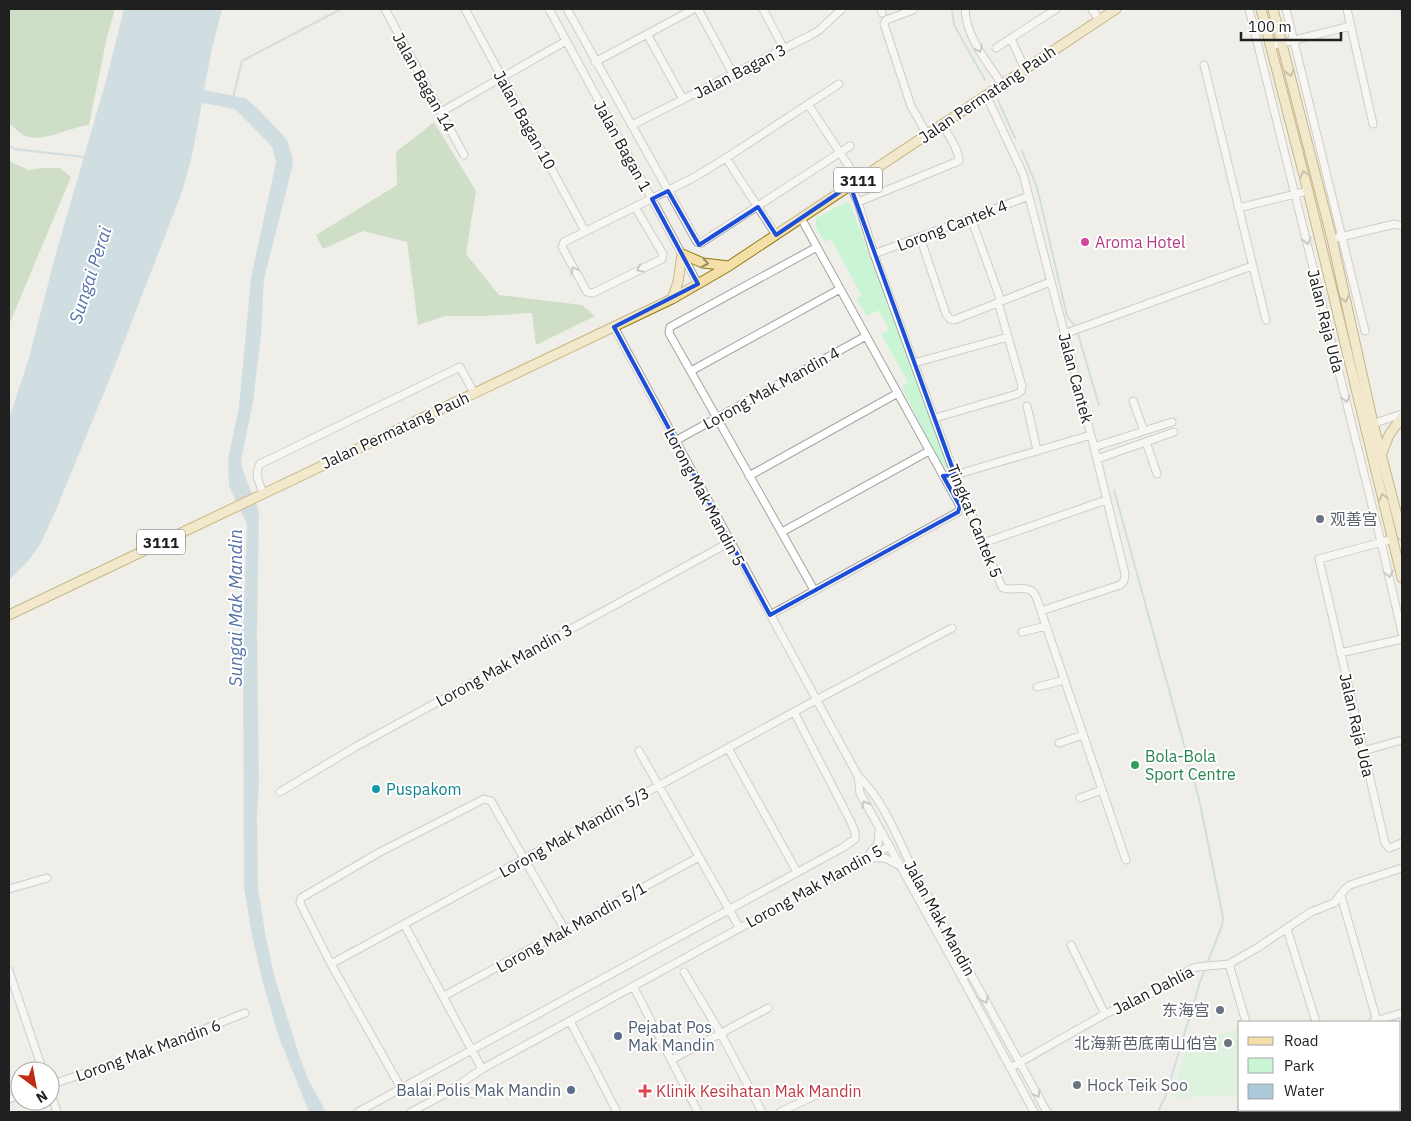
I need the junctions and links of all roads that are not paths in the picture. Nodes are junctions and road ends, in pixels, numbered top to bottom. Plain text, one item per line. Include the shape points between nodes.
1 (384, 9) edge
2 (464, 9) edge
3 (566, 9) edge
4 (694, 9) edge
5 (698, 9) edge
6 (763, 9) edge
7 (842, 9) edge
8 (965, 9) edge
9 (1056, 9) edge
10 (1092, 9) edge
11 (1116, 9) edge
12 (1249, 9) edge
13 (1262, 9) edge
14 (1273, 9) edge
15 (1286, 9) edge
16 (1347, 9) edge
17 (913, 10) dead end
18 (550, 12) edge
19 (1099, 20) junction
20 (1351, 26) junction
21 (647, 34) junction
22 (1011, 39) junction
23 (1294, 40) junction
24 (566, 42) junction
25 (1282, 43) junction
26 (1270, 46) junction
27 (784, 48) junction
28 (996, 48) dead end
29 (595, 62) junction
30 (1204, 65) dead end
31 (1025, 69) junction
32 (733, 74) junction
33 (502, 78) junction
34 (839, 84) dead end
35 (1000, 86) junction
36 (986, 95) junction
37 (683, 99) junction
38 (808, 104) junction
39 (441, 112) junction
40 (942, 124) junction
41 (1373, 124) dead end
42 (632, 125) junction
43 (927, 134) junction
44 (850, 146) dead end
45 (840, 152) junction
46 (464, 155) dead end
47 (726, 158) junction
48 (854, 183) junction
49 (668, 191) junction
50 (1308, 191) junction
51 (1296, 194) junction
52 (1029, 196) junction
53 (652, 199) junction
54 (858, 202) junction
55 (635, 207) junction
56 (758, 207) junction
57 (1238, 208) junction
58 (801, 218) junction
59 (972, 218) junction
60 (1402, 226) edge
61 (585, 231) junction
62 (776, 235) junction
63 (1342, 236) junction
64 (920, 237) junction
65 (1332, 239) junction
66 (816, 247) junction
67 (682, 254) junction
68 (874, 254) junction
69 (729, 266) junction
70 (1252, 266) junction
71 (1050, 282) junction
72 (698, 284) junction
73 (840, 289) junction
74 (672, 299) junction
75 (999, 302) junction
76 (1266, 320) dead end
77 (614, 327) junction
78 (1365, 331) dead end
79 (1067, 333) junction
80 (866, 336) junction
81 (1008, 337) junction
82 (914, 363) junction
83 (691, 371) junction
84 (474, 393) junction
85 (898, 393) junction
86 (1133, 401) dead end
87 (1027, 406) dead end
88 (1402, 416) edge
89 (716, 418) junction
90 (935, 418) junction
91 (1172, 422) dead end
92 (1369, 425) junction
93 (1144, 431) junction
94 (1174, 432) dead end
95 (1091, 435) junction
96 (675, 441) junction
97 (1146, 442) junction
98 (1094, 447) junction
99 (1037, 450) junction
100 (929, 451) junction
101 (1382, 454) junction
102 (1097, 459) junction
103 (955, 474) junction
104 (1157, 474) dead end
105 (749, 476) junction
106 (943, 476) junction
107 (263, 492) junction
108 (1106, 500) junction
109 (782, 532) junction
110 (1402, 535) edge
111 (1393, 539) junction
112 (730, 542) junction
113 (983, 542) junction
114 (1381, 542) junction
115 (1402, 578) edge
116 (814, 590) junction
117 (1042, 611) junction
118 (9, 614) edge
119 (770, 615) junction
120 (1046, 626) junction
121 (952, 628) dead end
122 (1022, 632) dead end
123 (1402, 633) edge
124 (1402, 639) edge
125 (1340, 653) junction
126 (1065, 680) junction
127 (1037, 687) dead end
128 (816, 700) junction
129 (794, 712) junction
130 (1084, 735) junction
131 (1402, 740) edge
132 (1059, 744) dead end
133 (728, 748) junction
134 (1363, 751) junction
135 (639, 752) dead end
136 (858, 776) junction
137 (658, 786) junction
138 (1102, 790) junction
139 (280, 792) dead end
140 (1080, 798) dead end
141 (890, 823) junction
142 (879, 829) junction
143 (1402, 843) edge
144 (888, 847) junction
145 (698, 857) junction
146 (525, 859) junction
147 (908, 860) junction
148 (1126, 860) dead end
149 (858, 862) junction
150 (900, 867) junction
151 (1402, 868) edge
152 (797, 872) junction
153 (47, 878) dead end
154 (9, 889) edge
155 (1341, 896) junction
156 (729, 911) junction
157 (404, 924) junction
158 (739, 928) junction
159 (1286, 929) junction
160 (565, 930) junction
161 (1070, 944) dead end
162 (331, 964) junction
163 (1229, 964) junction
164 (9, 971) edge
165 (684, 972) dead end
166 (633, 986) junction
167 (444, 996) junction
168 (768, 1008) dead end
169 (245, 1013) dead end
170 (1402, 1013) edge
171 (1105, 1014) junction
172 (570, 1021) junction
173 (1246, 1021) edge
174 (1316, 1021) edge
175 (1374, 1021) edge
176 (1377, 1021) edge
177 (721, 1034) junction
178 (1011, 1046) junction
179 (472, 1050) junction
180 (1033, 1055) junction
181 (671, 1060) junction
182 (40, 1061) edge
183 (1020, 1063) junction
184 (1010, 1068) junction
185 (482, 1069) junction
186 (1027, 1076) junction
187 (60, 1082) edge
188 (401, 1088) junction
189 (445, 1094) junction
190 (475, 1094) dead end
191 (818, 1094) dead end
192 (358, 1112) edge
193 (411, 1112) edge
194 (617, 1112) edge
195 (698, 1112) edge
196 (762, 1112) edge
197 (780, 1112) edge
198 (1034, 1112) edge
199 (1047, 1112) edge

1 - 39 street, Jalan Bagan 14
2 - 33 street, Jalan Bagan 10
3 - 18 street
3 - 29 street, Jalan Bagan 1
4 - 21 street
5 - 32 street
6 - 27 street
7 - 27 street, Jalan Bagan 3 via 818,31
8 -> 35 street via 982,56
9 - 22 street
10 - 19 street
11 - 19 main road, Jalan Permatang Pauh / 3111
12 - 51 street, Jalan Raja Uda
13 - 26 main road, Jalan Raja Uda
14 - 25 main road, Jalan Raja Uda
15 - 23 street
16 - 20 street
17 - 43 street via 886,20 884,24 911,106
18 - 24 street, Jalan Bagan 1
19 - 31 main road, Jalan Permatang Pauh / 3111
20 - 23 street
20 - 41 street
21 - 29 street
21 - 37 street
22 - 28 street
22 - 31 street
23 - 25 street
23 - 63 street
24 - 33 street
24 - 53 street, Jalan Bagan 1
25 - 26 street
25 -> 65 main road, Jalan Raja Uda
50 -> 26 main road, Jalan Raja Uda
27 - 32 street, Jalan Bagan 3
29 - 42 street, Jalan Bagan 1
30 - 57 street
31 - 35 main road, Jalan Permatang Pauh / 3111
32 - 37 street, Jalan Bagan 3
33 - 39 street
33 - 61 street, Jalan Bagan 10
34 - 38 street
35 - 36 main road, Jalan Permatang Pauh / 3111
36 - 40 main road, Jalan Permatang Pauh / 3111
36 - 52 street, Jalan Cantek via 1023,174
37 - 42 street, Jalan Bagan 3
38 - 45 street
38 - 47 street
39 - 46 street, Jalan Bagan 14
40 - 43 main road, Jalan Permatang Pauh / 3111
40 - 54 street via 958,162
42 - 49 street, Jalan Bagan 1
43 - 48 main road, Jalan Permatang Pauh / 3111
44 - 45 street
45 - 48 street
45 - 56 street
47 - 49 street
47 - 56 street
48 - 54 street, Tingkat Cantek 5
48 - 58 main road, Jalan Permatang Pauh / 3111
49 - 53 street
49 - 56 street, Jalan Bagan 1 via 697,242 701,243
50 - 51 street
50 - 92 main road, Jalan Raja Uda
51 - 57 street
51 -> 114 street, Jalan Raja Uda
52 - 59 street, Lorong Cantek 4
52 - 71 street, Jalan Cantek
53 - 55 street
53 - 67 street, Jalan Bagan 1
54 - 68 street, Tingkat Cantek 5
55 - 61 street
55 -> 61 street via 663,254 662,259 592,293 587,292 562,247 564,242
56 - 62 street
57 - 70 street
58 - 62 main road, Jalan Permatang Pauh / 3111
58 - 66 street
59 - 64 street, Lorong Cantek 4
59 - 75 street
60 - 63 street via 1395,224
62 - 69 main road, Jalan Permatang Pauh / 3111
63 - 65 street
63 - 78 street
64 - 68 street, Lorong Cantek 4
64 - 75 street via 950,319
65 -> 92 main road, Jalan Raja Uda
66 - 73 street
66 - 83 street via 670,327 670,333
67 -> 69 main road via 703,263
67 - 72 street, Jalan Bagan 1
67 - 74 main road
68 - 82 street, Tingkat Cantek 5
69 - 72 main road, Jalan Permatang Pauh / 3111
70 - 76 street
70 - 79 street
71 - 75 street
71 - 79 street, Jalan Cantek
72 - 74 main road, Jalan Permatang Pauh / 3111
73 - 80 street
73 - 83 street
74 - 77 main road, Jalan Permatang Pauh / 3111
75 - 81 street
77 - 84 main road, Jalan Permatang Pauh / 3111
77 - 96 street, Lorong Mak Mandin 5
79 - 95 street, Jalan Cantek
80 - 85 street
80 - 89 street, Lorong Mak Mandin 4
81 - 82 street
81 - 90 street via 1021,391
82 - 90 street, Tingkat Cantek 5
83 - 89 street
84 - 107 main road, Jalan Permatang Pauh / 3111
84 - 107 street via 460,368 452,371 260,464 257,476
85 - 100 street
85 - 105 street
86 - 93 street
87 - 99 street
88 - 92 street
88 - 101 main road via 1389,435
89 - 96 street, Lorong Mak Mandin 4
89 - 105 street
90 - 103 street, Tingkat Cantek 5
91 - 93 street
92 - 101 main road, Jalan Raja Uda
111 -> 92 main road, Jalan Raja Uda
93 - 98 street
94 - 97 street
95 - 98 street, Jalan Cantek
95 - 99 street
96 - 112 street, Lorong Mak Mandin 5
97 - 102 street
97 - 104 street
98 - 102 street, Jalan Cantek
99 - 103 street
100 - 106 street
100 - 109 street
101 - 110 main road, Jalan Raja Uda
102 - 108 street, Jalan Cantek
103 - 106 street
103 - 113 street, Tingkat Cantek 5
105 - 109 street
106 - 116 street via 960,506 958,512
107 - 118 main road, Jalan Permatang Pauh / 3111
108 - 113 street
108 - 117 street, Jalan Cantek via 1124,581
109 - 116 street
111 - 114 street
111 - 115 main road, Jalan Raja Uda
112 - 119 street, Lorong Mak Mandin 5
112 - 139 street, Lorong Mak Mandin 3 via 357,746
113 - 117 street, Tingkat Cantek 5 via 1002,587 1007,590 1026,588 1034,593
114 -> 123 street, Jalan Raja Uda
114 - 125 street, Jalan Raja Uda via 1319,559
116 - 119 street
117 - 120 street, Tingkat Cantek 5
119 - 128 street, Lorong Mak Mandin 5
120 - 122 street
120 - 126 street, Tingkat Cantek 5
121 - 128 street
124 - 125 street
125 - 134 street, Jalan Raja Uda
126 - 127 street
126 - 130 street, Tingkat Cantek 5
128 - 129 street, Lorong Mak Mandin 5/3
128 - 136 street, Lorong Mak Mandin 5
129 - 133 street, Lorong Mak Mandin 5/3
129 - 152 street via 855,832 855,839 849,844
130 - 132 street
130 - 138 street, Tingkat Cantek 5
131 - 134 street
133 - 137 street, Lorong Mak Mandin 5/3
133 - 152 street
134 - 143 street, Jalan Raja Uda via 1385,843 1389,848
135 - 137 street
136 - 141 street, Jalan Mak Mandin via 870,786
142 -> 136 street, Lorong Mak Mandin 5 via 860,793
137 - 145 street
137 - 146 street, Lorong Mak Mandin 5/3
138 - 140 street
138 - 148 street, Tingkat Cantek 5
141 - 144 street
141 - 147 street, Jalan Mak Mandin
142 - 144 street, Lorong Mak Mandin 5
142 - 149 street via 875,849
144 - 147 street via 896,848
144 - 149 street, Lorong Mak Mandin 5
144 - 150 street, Jalan Mak Mandin
145 - 156 street
145 - 160 street, Lorong Mak Mandin 5/1
146 - 157 street, Lorong Mak Mandin 5/3
146 - 160 street
146 - 162 street via 490,801 484,799 380,852 302,898 300,903
147 -> 178 street, Jalan Mak Mandin
149 - 150 street via 877,857
149 - 158 street, Lorong Mak Mandin 5
150 - 184 street, Jalan Mak Mandin
151 - 155 street, Jalan Dahlia via 1350,885
152 - 156 street
153 - 154 street
155 - 159 street, Jalan Dahlia
155 - 175 street
156 - 158 street
156 - 179 street
157 - 162 street, Lorong Mak Mandin 5/3
157 - 167 street
158 - 166 street, Lorong Mak Mandin 5
159 - 163 street, Jalan Dahlia
159 - 174 street
160 - 167 street, Lorong Mak Mandin 5/1
161 - 171 street
162 - 188 street
163 - 171 street, Jalan Dahlia via 1197,967 1148,996
163 - 173 street
164 - 182 street
165 - 177 street
166 - 172 street, Lorong Mak Mandin 5
166 - 181 street
167 - 179 street
168 - 177 street
169 - 187 street, Lorong Mak Mandin 6
170 - 176 street
171 - 180 street, Jalan Dahlia
172 - 185 street, Lorong Mak Mandin 5
172 - 194 street
177 - 181 street
177 - 196 street
178 - 180 street via 1018,1052
178 - 183 street, Jalan Mak Mandin
179 - 185 street
179 - 188 street
180 - 183 street, Jalan Dahlia
180 - 186 street
181 - 195 street
183 - 184 street, Jalan Dahlia
183 - 186 street, Jalan Mak Mandin
184 - 198 street, Jalan Mak Mandin
185 - 189 street, Lorong Mak Mandin 5
186 -> 199 street, Jalan Mak Mandin
188 - 192 street
189 - 190 street
189 - 193 street, Lorong Mak Mandin 5
191 - 197 street

